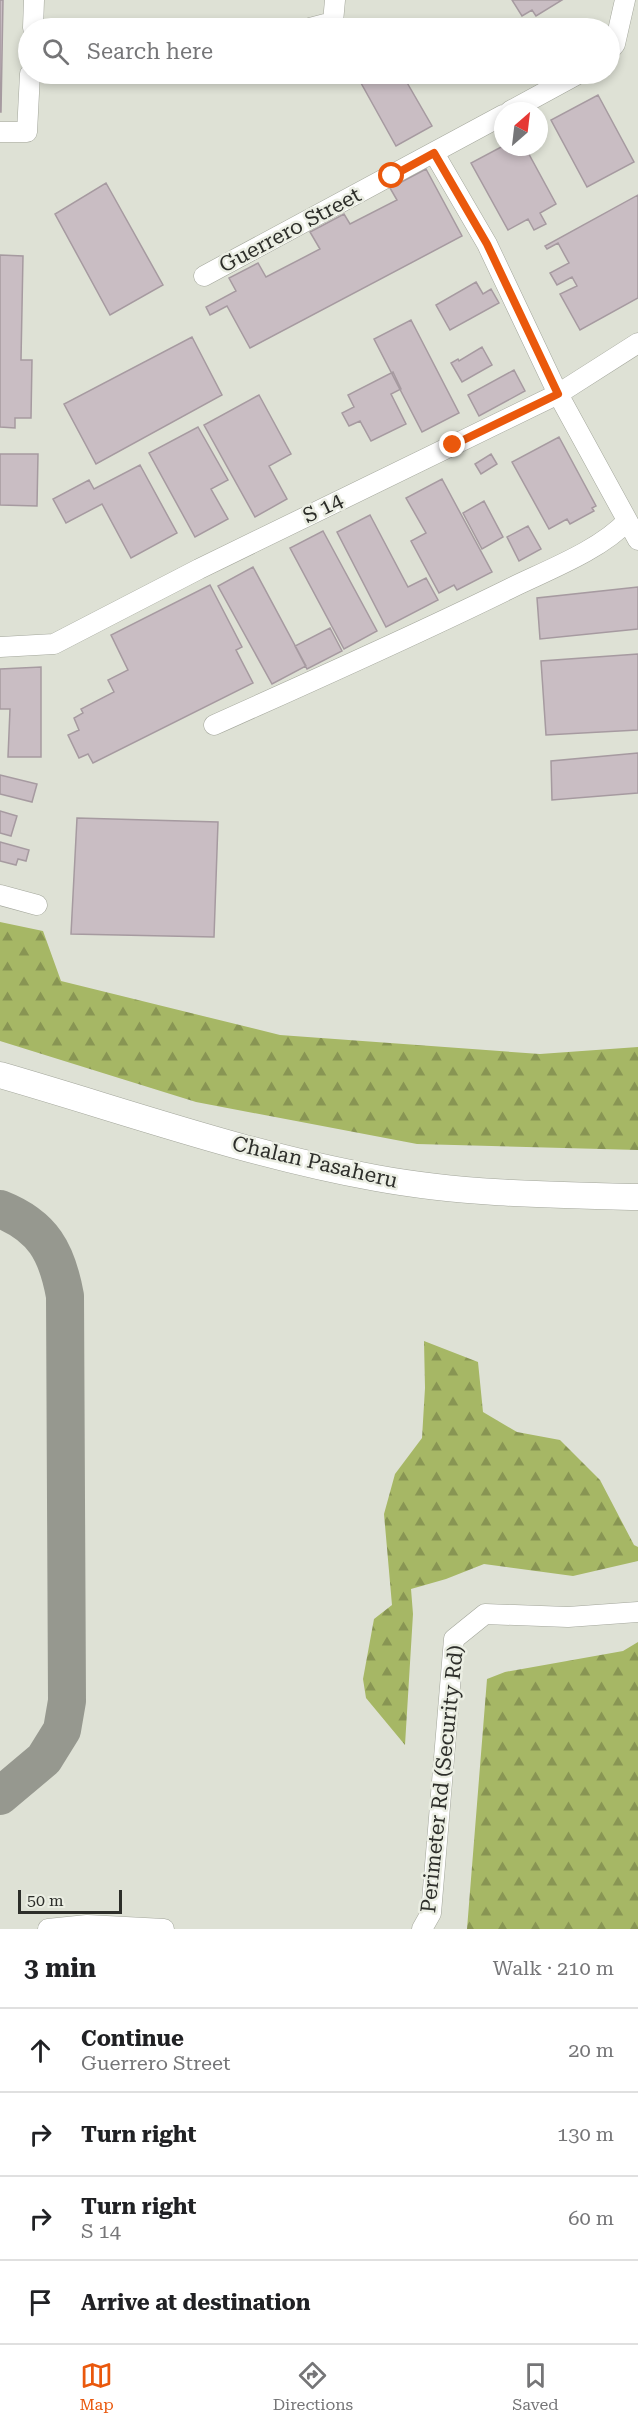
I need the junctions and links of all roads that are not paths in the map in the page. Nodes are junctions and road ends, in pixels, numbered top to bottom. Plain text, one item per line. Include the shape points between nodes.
1 (34, 0) edge
2 (335, 0) edge
3 (625, 0) edge
4 (33, 18) edge
5 (333, 18) edge
6 (620, 22) edge
7 (29, 84) edge
8 (560, 84) edge
9 (527, 102) edge
10 (494, 120) edge
11 (0, 132) edge
12 (434, 153) junction
13 (204, 276) dead end
14 (638, 343) edge
15 (558, 394) junction
16 (627, 521) junction
17 (638, 540) edge
18 (0, 646) edge
19 (214, 725) dead end
20 (0, 895) edge
21 (37, 905) dead end
22 (0, 1075) edge
23 (638, 1197) edge
24 (638, 1612) edge
25 (48, 1929) edge
26 (164, 1929) edge
27 (423, 1929) edge

1 - 4 street
2 - 5 street
3 - 6 street
7 - 11 street via 27,132
8 - 9 street
10 - 12 street, Guerrero Street
12 - 13 street, Guerrero Street
12 - 15 street via 487,244
14 - 15 street, S 14
15 - 16 street
15 - 18 street, S 14 via 54,644
16 - 17 street
16 - 19 street via 618,532 573,558
20 - 21 street
22 - 23 main road, Chalan Pasaheru via 258,1151 376,1178 508,1193
24 - 27 street, Perimeter Rd (Security Rd) via 568,1617 485,1614 454,1639 431,1913
25 - 26 street via 87,1925

